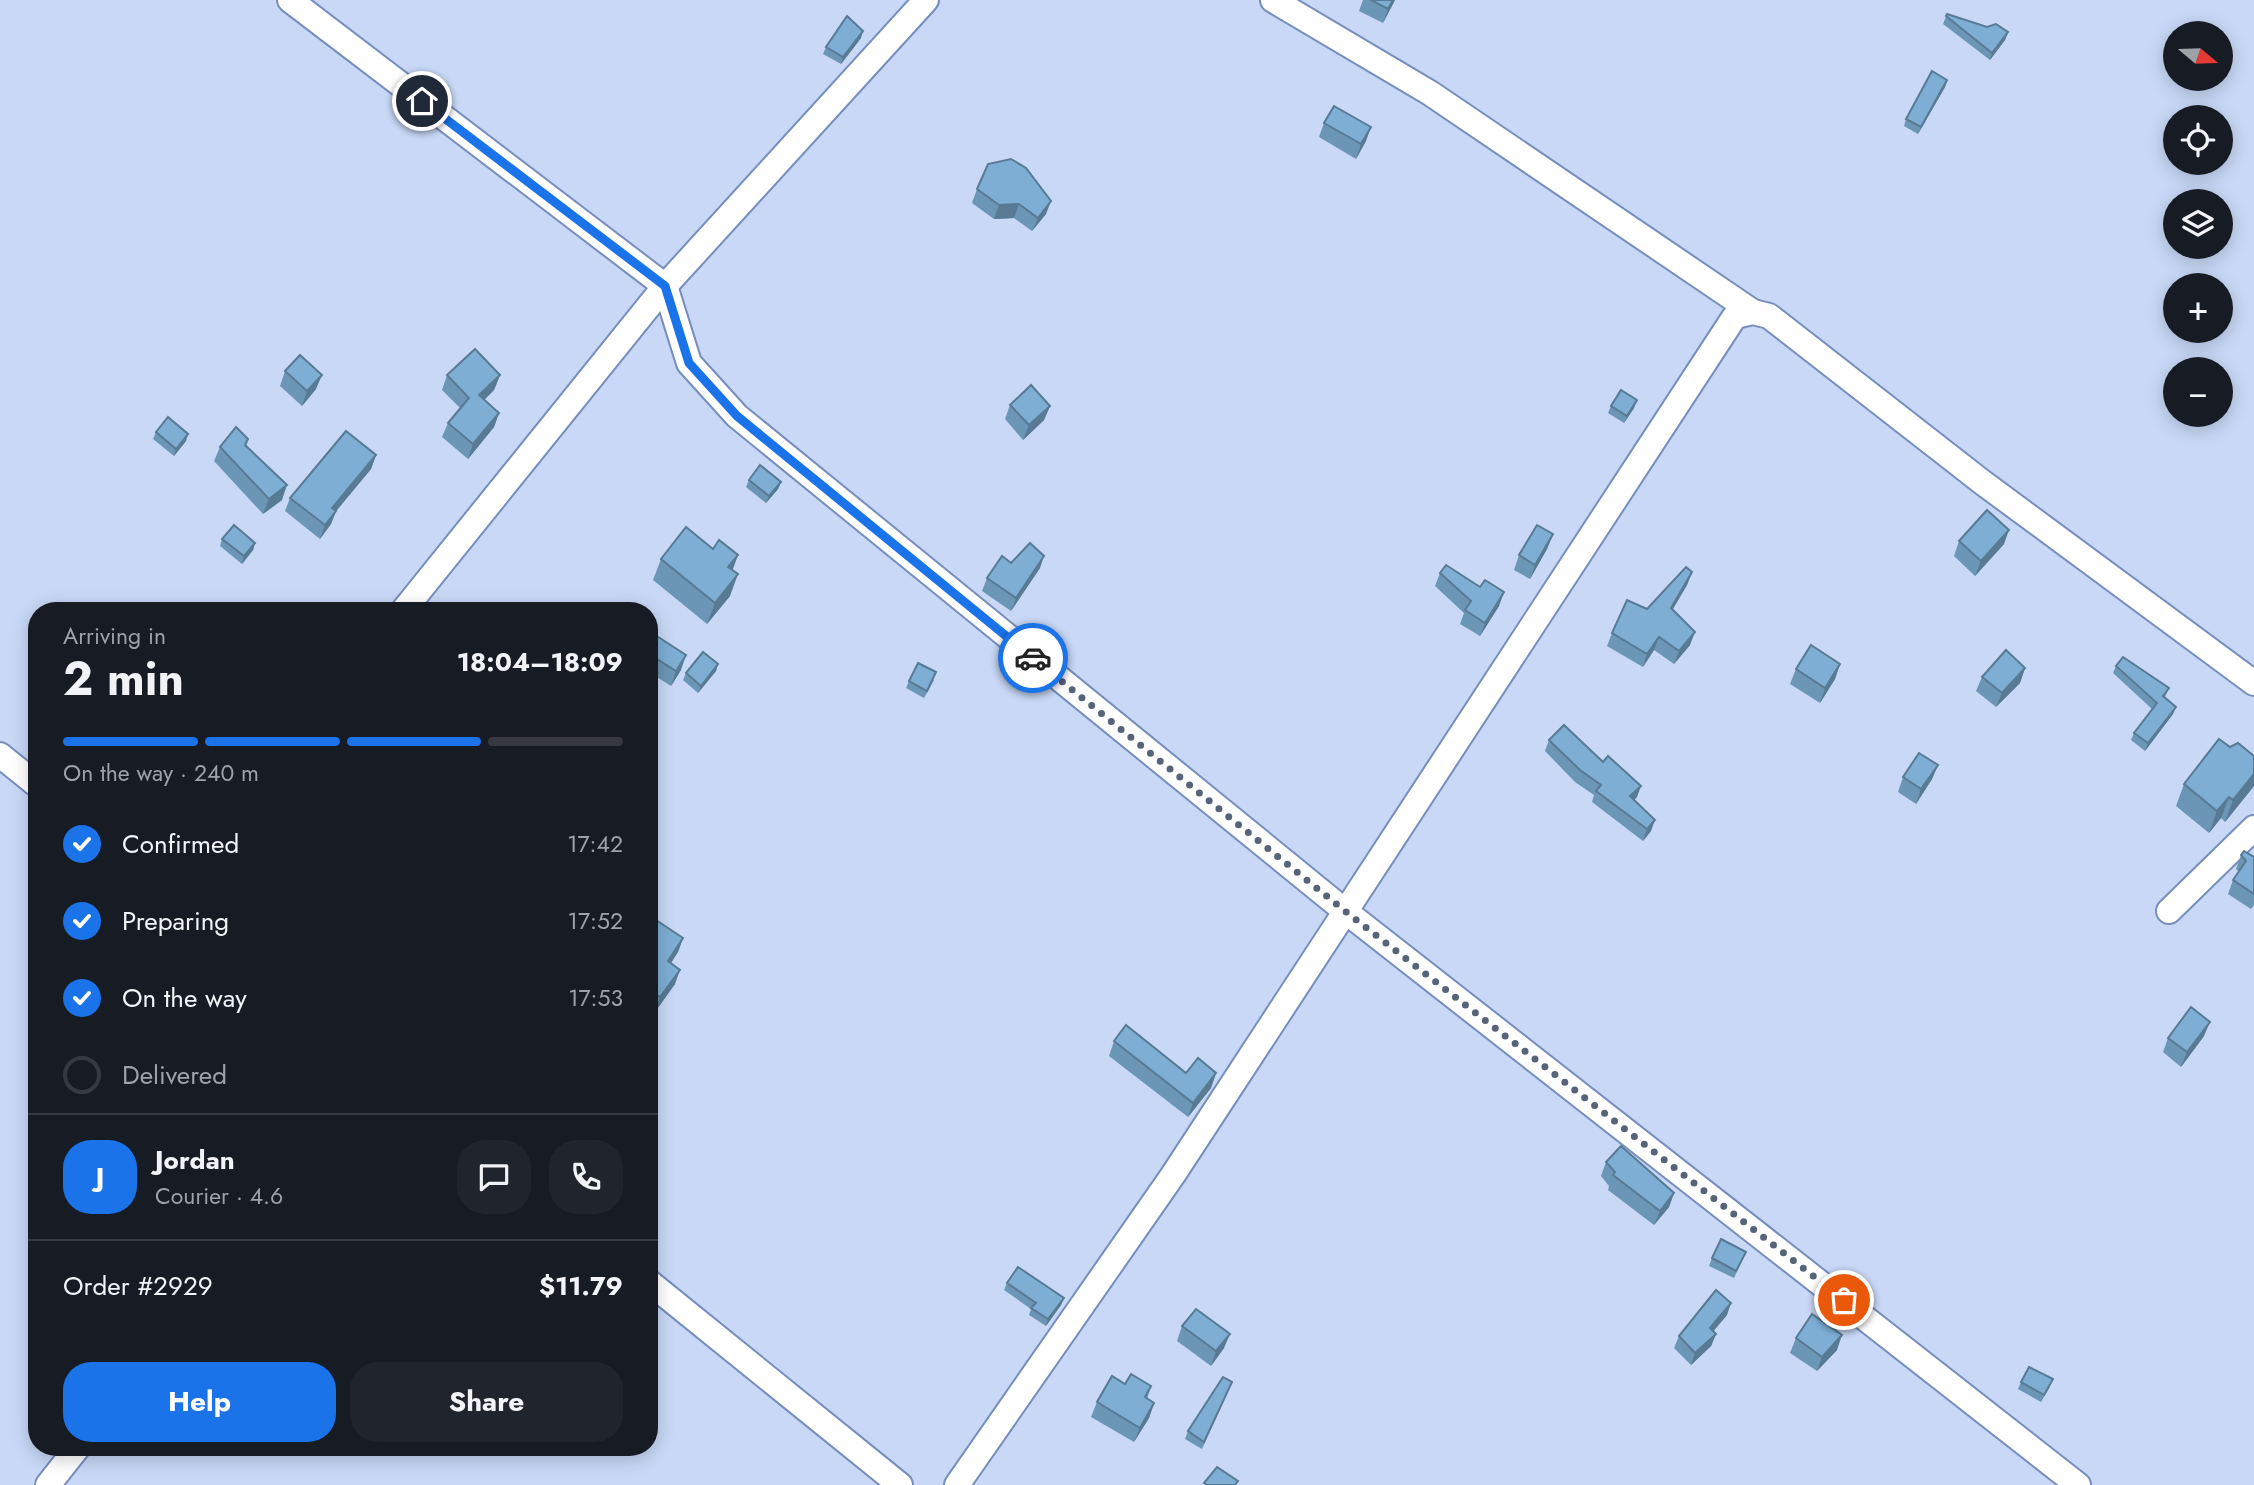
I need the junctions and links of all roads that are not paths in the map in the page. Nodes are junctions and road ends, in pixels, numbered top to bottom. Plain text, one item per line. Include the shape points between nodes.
1 (290, 0) edge
2 (926, 0) edge
3 (1273, 0) edge
4 (665, 286) junction
5 (1753, 312) junction
6 (410, 602) edge
7 (2254, 683) edge
8 (0, 755) edge
9 (28, 778) edge
10 (2254, 828) edge
11 (1345, 911) junction
12 (2169, 911) dead end
13 (658, 1289) edge
14 (71, 1456) edge
15 (48, 1485) edge
16 (900, 1485) edge
17 (957, 1485) edge
18 (2078, 1485) edge

1 - 4 street
2 - 4 street
3 - 5 street via 1430,93
4 - 6 street
4 - 11 street via 689,363 737,416
5 - 7 street via 1769,316 1982,482
5 - 11 street via 1735,316
8 - 9 street
10 - 12 street
11 - 17 street via 1173,1175
11 - 18 street
13 - 16 street
14 - 15 street

